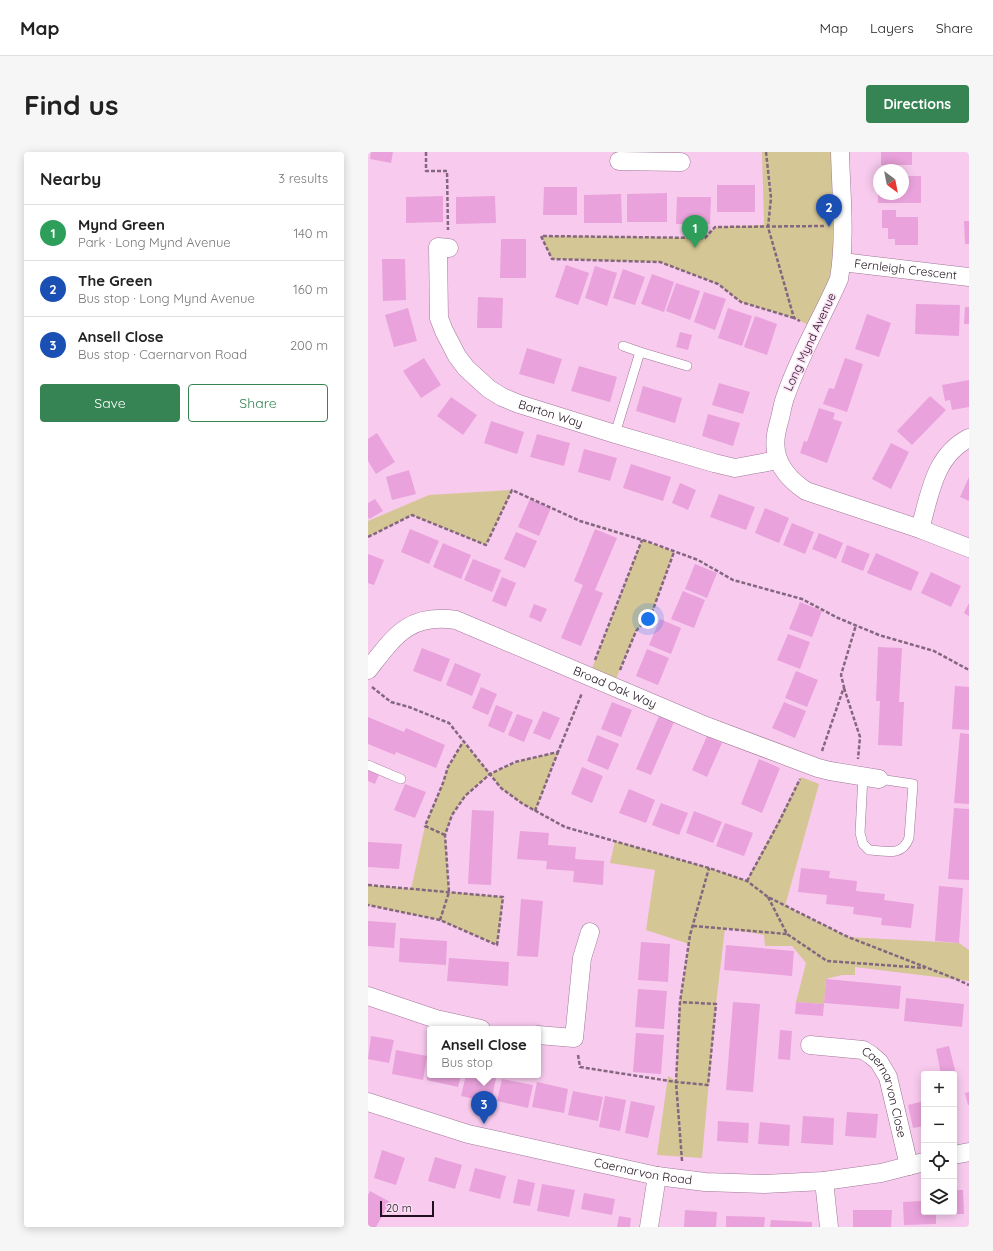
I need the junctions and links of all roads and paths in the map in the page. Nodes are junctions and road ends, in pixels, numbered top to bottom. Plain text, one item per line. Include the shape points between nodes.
1 (426, 152) edge
2 (766, 152) edge
3 (840, 152) edge
4 (645, 157) edge
5 (619, 161) dead end
6 (681, 162) dead end
7 (842, 226) junction
8 (768, 227) junction
9 (448, 248) joint
10 (842, 262) junction
11 (969, 277) edge
12 (794, 318) junction
13 (815, 328) junction
14 (623, 346) dead end
15 (640, 352) junction
16 (687, 366) dead end
17 (615, 434) junction
18 (969, 438) edge
19 (778, 460) junction
20 (920, 529) junction
21 (368, 537) edge
22 (642, 540) junction
23 (969, 548) edge
24 (674, 552) junction
25 (856, 626) junction
26 (368, 670) edge
27 (969, 670) edge
28 (588, 676) junction
29 (368, 685) edge
30 (613, 686) junction
31 (844, 687) junction
32 (463, 742) junction
33 (558, 752) junction
34 (368, 765) edge
35 (813, 766) junction
36 (490, 774) junction
37 (866, 777) junction
38 (401, 779) dead end
39 (535, 811) junction
40 (445, 835) junction
41 (709, 868) junction
42 (747, 881) junction
43 (368, 885) edge
44 (449, 892) junction
45 (768, 897) junction
46 (368, 905) edge
47 (440, 920) junction
48 (693, 926) junction
49 (590, 932) dead end
50 (787, 934) junction
51 (928, 968) junction
52 (969, 985) edge
53 (368, 996) edge
54 (680, 1002) junction
55 (466, 1026) edge
56 (541, 1035) edge
57 (574, 1038) junction
58 (810, 1045) dead end
59 (676, 1082) junction
60 (368, 1102) edge
61 (969, 1152) edge
62 (957, 1154) edge
63 (916, 1164) edge
64 (657, 1176) junction
65 (683, 1180) junction
66 (824, 1181) junction
67 (649, 1227) edge
68 (829, 1227) edge

1 - 9 path via 426,171 447,171
2 - 8 path via 771,198
3 - 7 street, Long Mynd Avenue
4 - 5 street
4 - 6 street
7 - 8 path
7 - 10 street, Long Mynd Avenue
8 - 12 path
8 - 12 path via 715,227 705,238 541,236 552,259 660,262 718,284 741,302
9 - 17 street, Barton Way via 438,247 439,318 450,344 466,368 502,397
10 - 11 street, Fernleigh Crescent
10 - 13 street, Long Mynd Avenue via 839,278
12 - 13 path
13 - 19 street, Long Mynd Avenue via 785,396 775,439
14 - 15 lane
15 - 16 lane
15 - 17 lane
17 - 19 street, Barton Way via 735,468
18 - 20 street via 950,452 938,470
19 - 20 street, Long Mynd Avenue via 789,478 806,490
20 - 23 street, Long Mynd Avenue
21 - 22 path via 412,515 486,545 512,490 580,521
22 - 24 path
22 - 28 path
24 - 25 path via 698,560 733,580 802,600
24 - 30 path via 651,615 636,631
25 - 27 path via 934,651
25 - 31 path via 841,674
26 - 28 street, Broad Oak Way via 393,638 402,631 422,621 445,619 456,620
28 - 30 street, Broad Oak Way
28 - 33 path
29 - 32 path via 391,702 448,723
30 - 35 street, Broad Oak Way via 706,726
31 - 35 path
31 - 37 path via 860,737
32 - 36 path
32 - 40 path via 448,767 425,826
33 - 36 path via 515,762
33 - 39 path
34 - 38 lane
35 - 37 street, Broad Oak Way
35 - 42 path
36 - 39 path via 502,788
36 - 40 path via 465,796 452,815
37 - 37 lane via 860,833 863,844 869,850 898,851 906,846 909,838 913,784
39 - 41 path via 565,827
40 - 44 path
41 - 42 path
41 - 48 path
42 - 45 path
43 - 44 path
44 - 47 path
44 - 47 path via 503,897 497,945
45 - 50 path
45 - 51 path via 848,937
46 - 47 path
48 - 50 path
48 - 54 path
49 - 57 street via 582,958
50 - 51 path via 827,961
51 - 52 path
53 - 55 street via 436,1020
54 - 59 path
54 - 59 path via 716,1004 708,1085
56 - 57 street
57 - 59 path via 580,1067
58 - 63 street, Caernarvon Close via 863,1050 879,1062 888,1078
59 - 65 path
60 - 64 street, Caernarvon Road via 468,1134
61 - 62 street
63 - 66 street, Caernarvon Road via 853,1178
64 - 65 street, Caernarvon Road
64 - 67 street
65 - 66 street, Caernarvon Road via 764,1184
66 - 68 street

